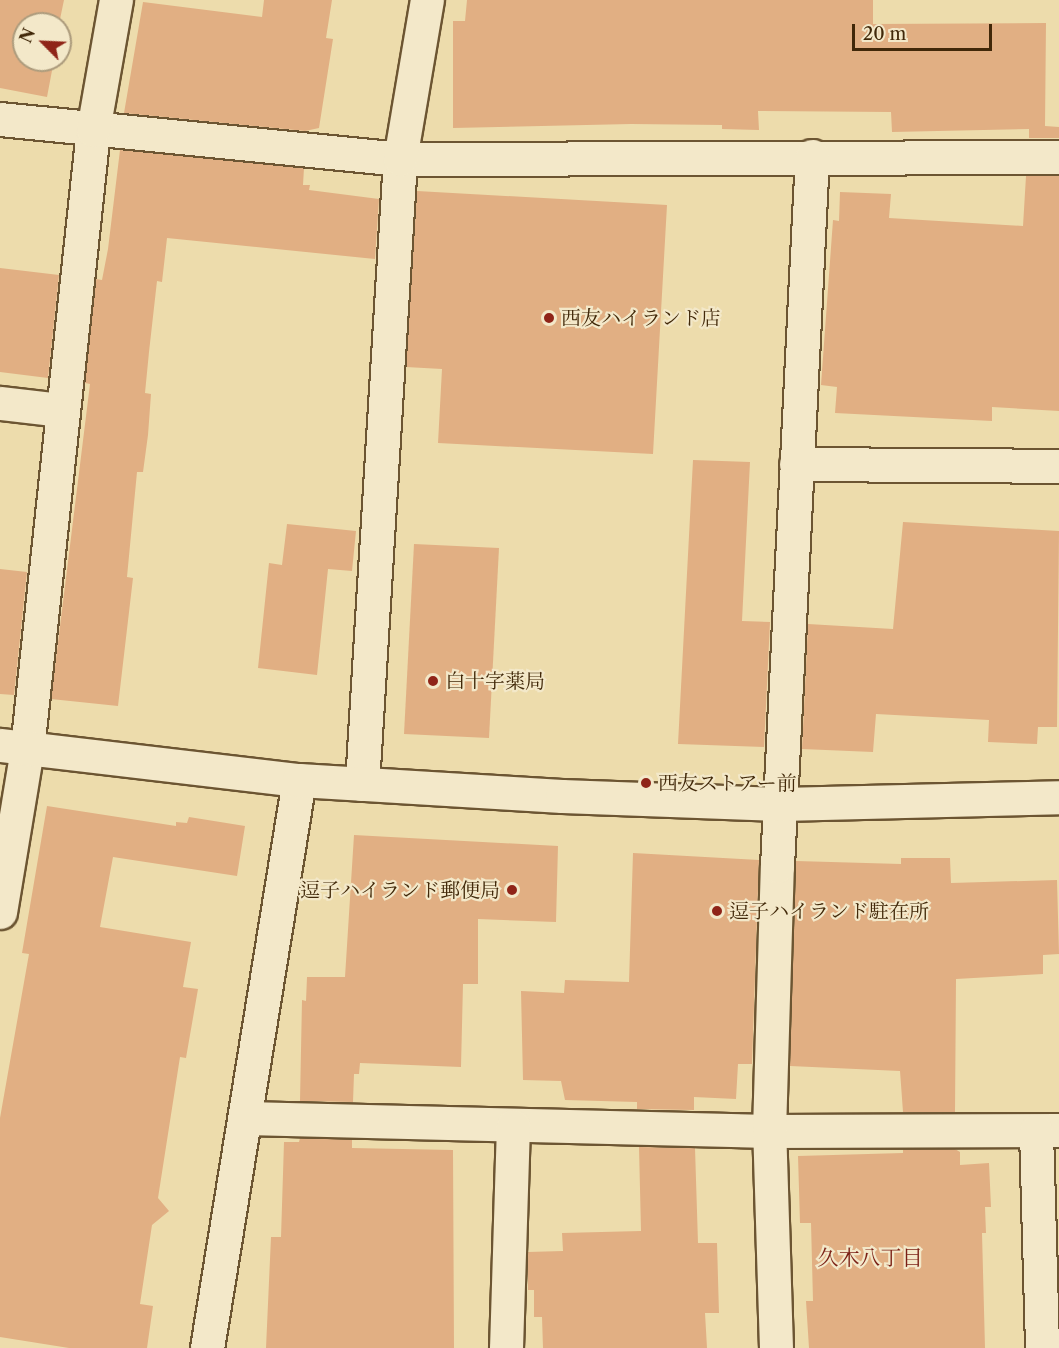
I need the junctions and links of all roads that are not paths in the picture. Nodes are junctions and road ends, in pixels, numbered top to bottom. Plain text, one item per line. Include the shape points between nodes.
1 (116, 0) edge
2 (427, 0) edge
3 (0, 119) edge
4 (93, 130) junction
5 (812, 156) junction
6 (1059, 157) edge
7 (400, 159) junction
8 (0, 403) edge
9 (61, 410) junction
10 (796, 464) junction
11 (1059, 466) edge
12 (13, 747) edge
13 (299, 780) junction
14 (362, 784) junction
15 (1059, 797) edge
16 (779, 804) junction
17 (0, 912) edge
18 (246, 1118) junction
19 (513, 1126) junction
20 (1048, 1130) edge
21 (769, 1131) junction
22 (207, 1348) edge
23 (506, 1348) edge
24 (776, 1348) edge
25 (1042, 1348) edge

1 - 4 street
2 - 7 street
3 - 4 street
4 - 7 street
4 - 9 street
5 - 6 street
5 - 7 street
5 - 10 street
7 - 14 street
8 - 9 street
9 - 12 street
10 - 11 street
10 - 16 street
12 - 13 street
12 - 17 street
13 - 14 street
13 - 18 street
14 - 16 street
15 - 16 street
16 - 21 street
18 - 19 street
18 - 22 street
19 - 21 street
19 - 23 street
20 - 21 street
20 - 25 street
21 - 24 street

